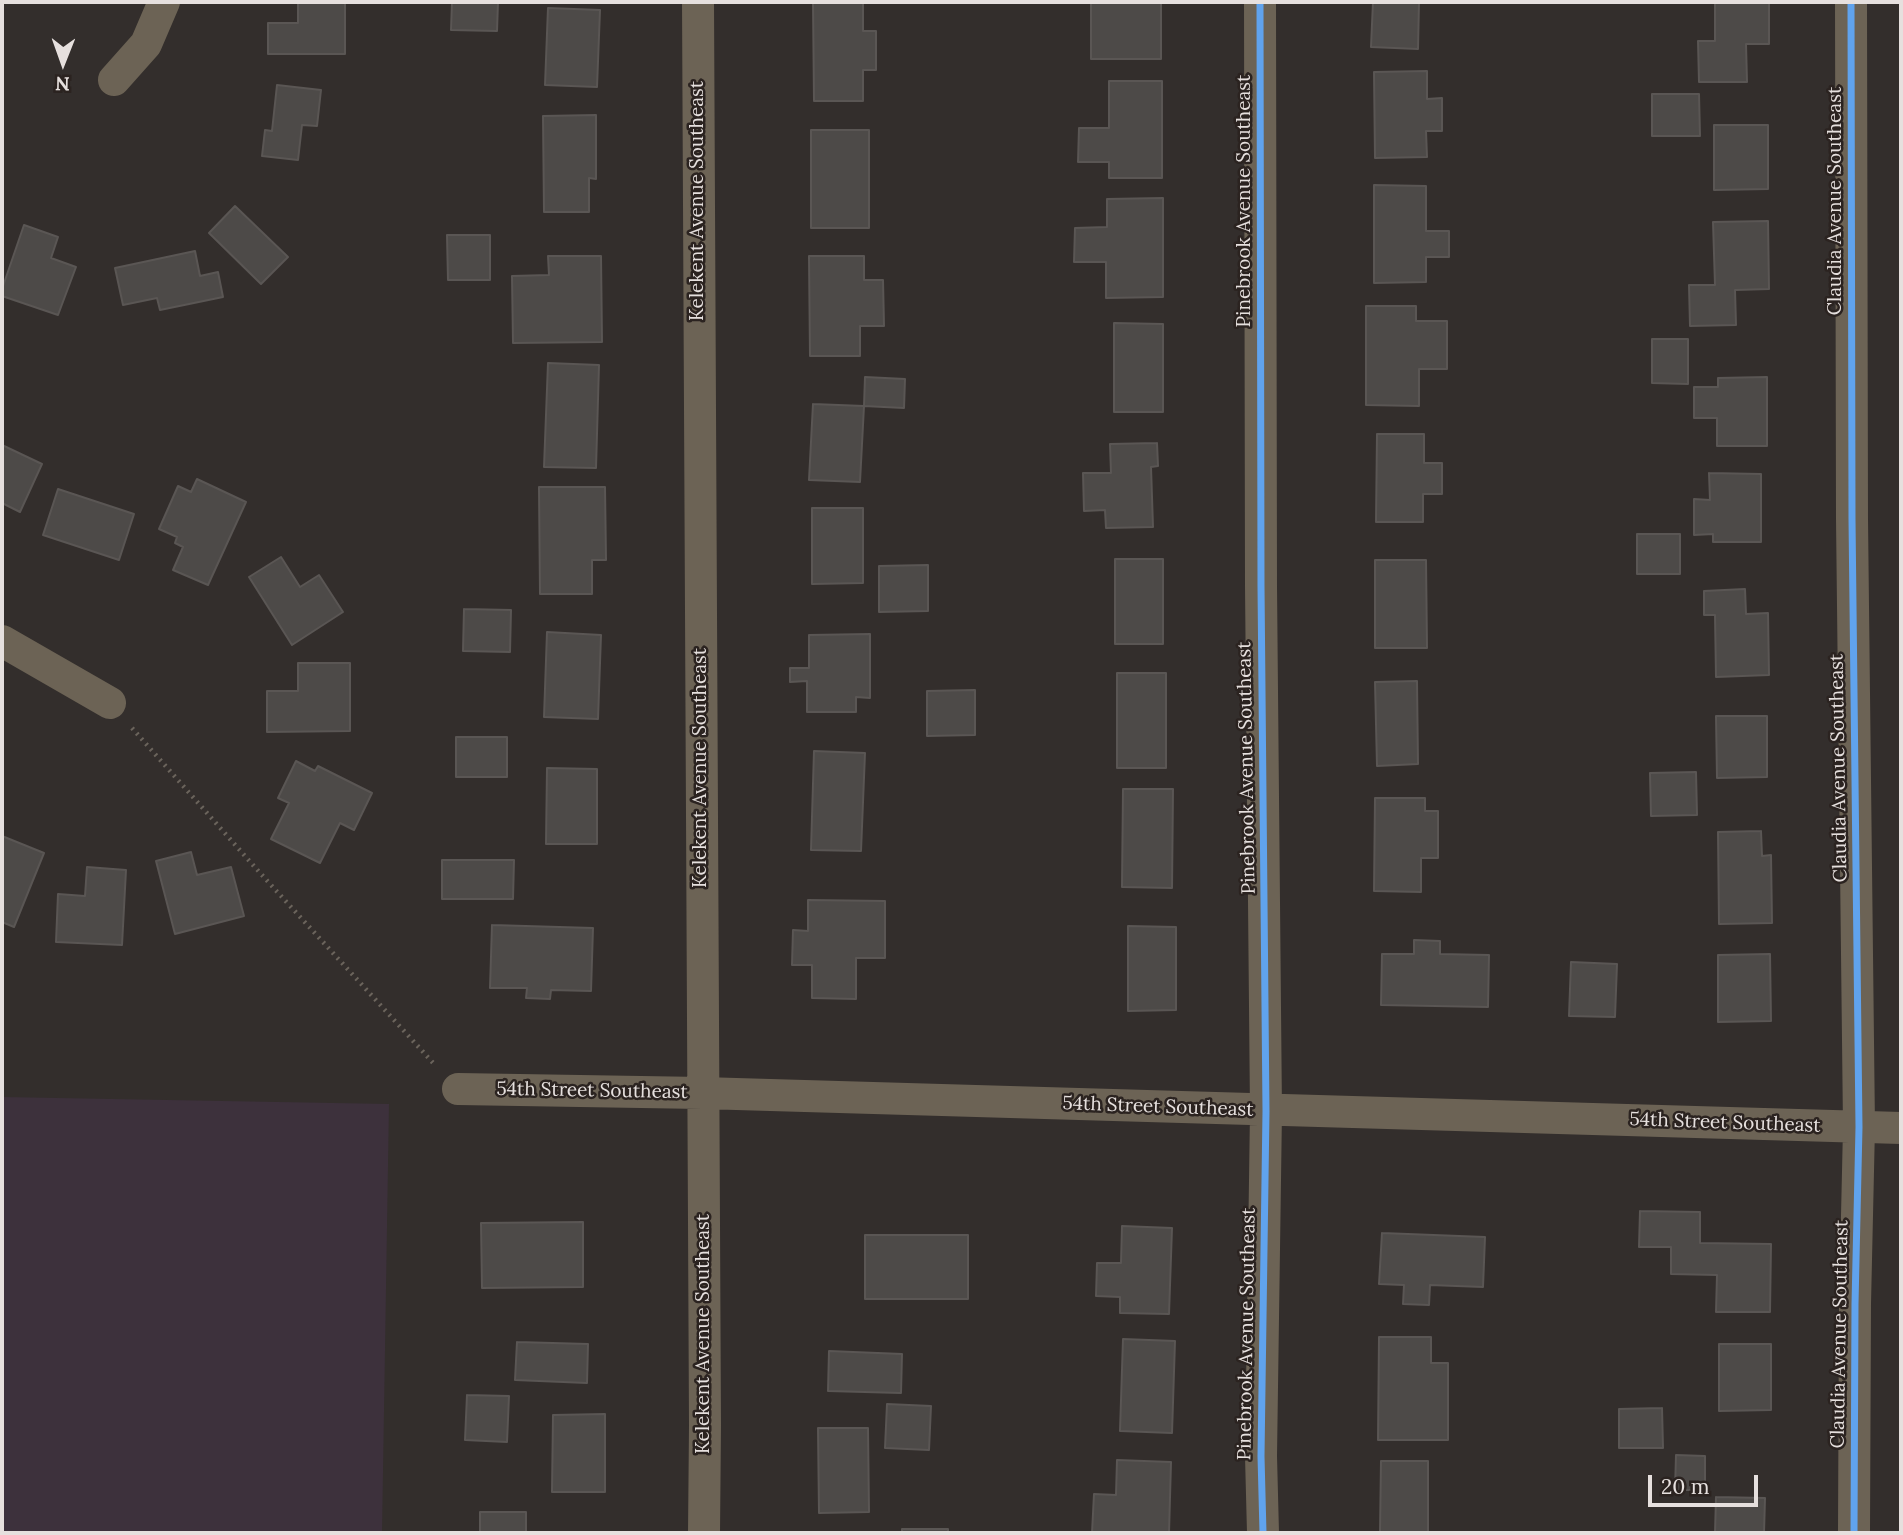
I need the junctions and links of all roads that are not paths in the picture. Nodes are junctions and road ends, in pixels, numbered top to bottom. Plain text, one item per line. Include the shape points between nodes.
1 (164, 2) edge
2 (698, 2) edge
3 (1260, 2) edge
4 (1851, 2) edge
5 (114, 80) dead end
6 (2, 641) edge
7 (110, 704) road end
8 (458, 1089) road end
9 (702, 1093) junction
10 (1266, 1111) junction
11 (1859, 1127) junction
12 (1901, 1128) edge
13 (704, 1533) edge
14 (1263, 1533) edge
15 (1854, 1533) edge

1 - 5 street via 146,44
2 - 9 street, Kelekent Avenue Southeast
3 - 10 street, Pinebrook Avenue Southeast
4 - 11 street, Claudia Avenue Southeast
6 - 7 street
8 - 9 street, 54th Street Southeast
9 - 10 street, 54th Street Southeast
9 - 13 street, Kelekent Avenue Southeast
10 - 11 street, 54th Street Southeast
10 - 14 street, Pinebrook Avenue Southeast
11 - 12 street, 54th Street Southeast
11 - 15 street, Claudia Avenue Southeast

